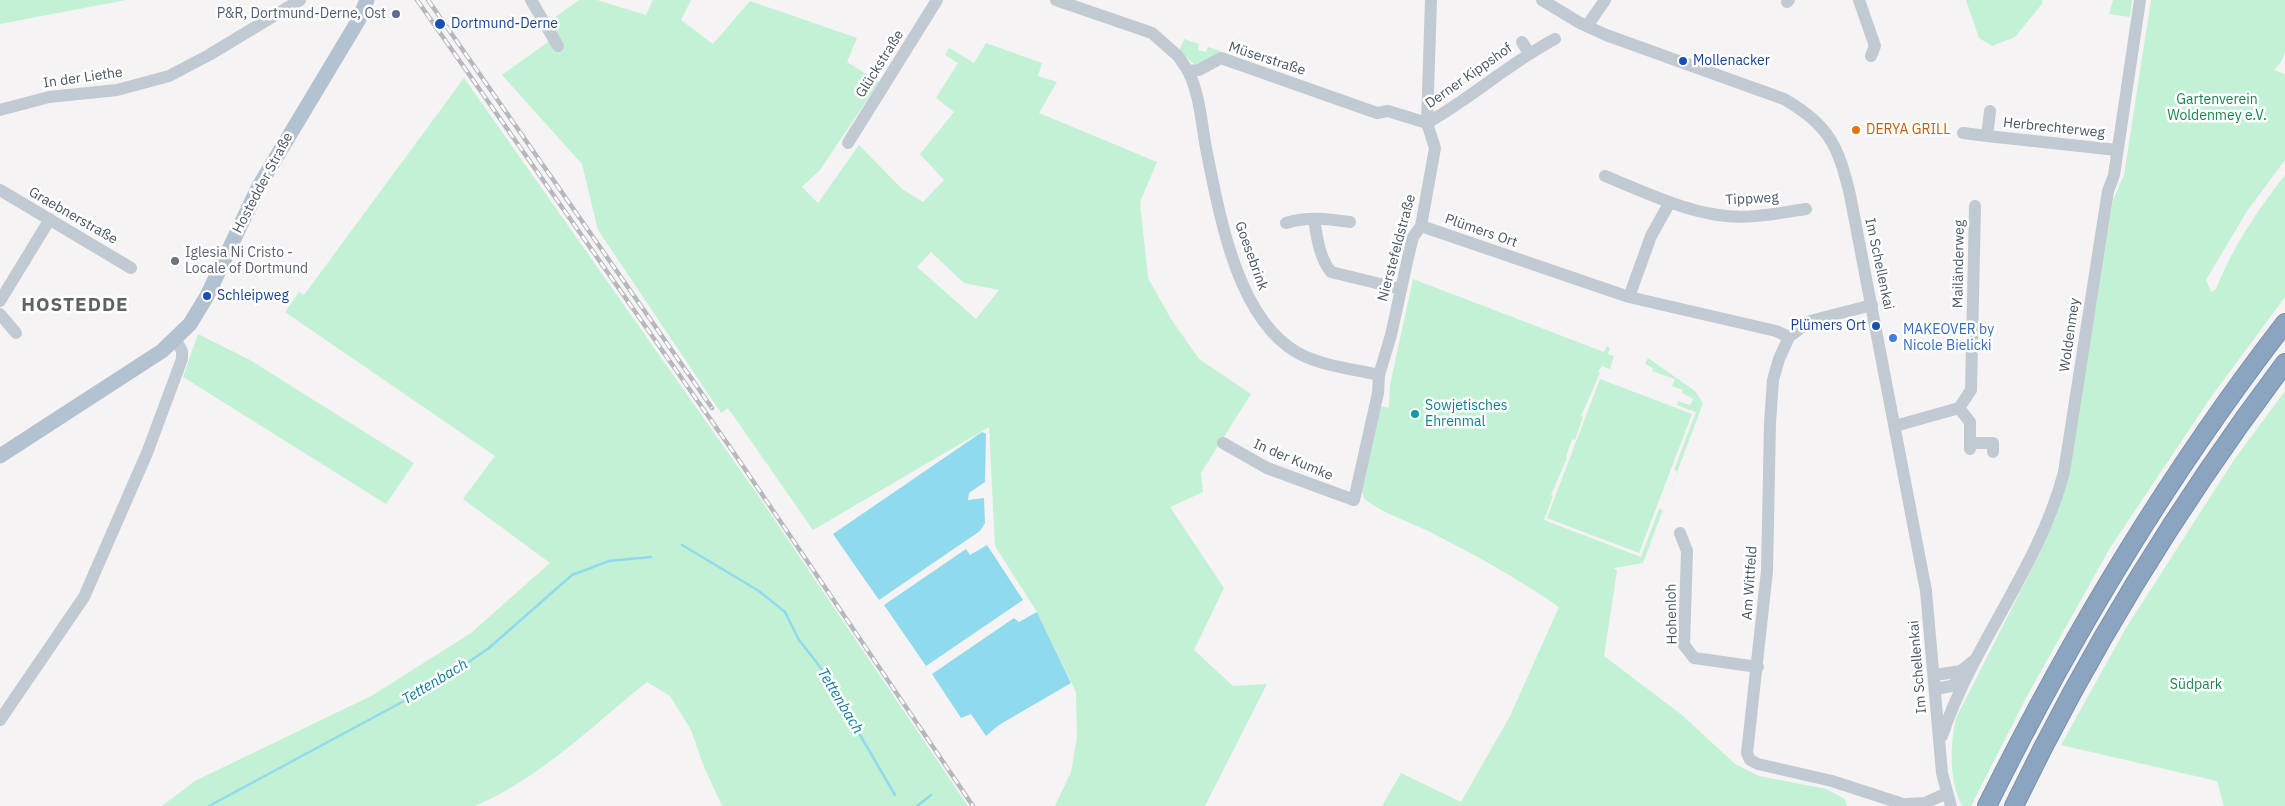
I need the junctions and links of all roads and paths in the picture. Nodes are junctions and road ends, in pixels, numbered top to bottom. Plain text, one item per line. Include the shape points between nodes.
1 (300, 0) edge
2 (367, 0) edge
3 (531, 0) edge
4 (937, 0) edge
5 (1056, 0) edge
6 (1431, 0) edge
7 (1542, 0) edge
8 (1605, 0) edge
9 (1859, 0) edge
10 (2140, 0) edge
11 (1587, 26) junction
12 (1555, 39) dead end
13 (1522, 42) dead end
14 (558, 46) dead end
15 (1529, 53) junction
16 (1871, 56) dead end
17 (1188, 71) junction
18 (0, 110) edge
19 (1990, 111) dead end
20 (1427, 123) junction
21 (1963, 133) dead end
22 (1987, 136) junction
23 (848, 143) dead end
24 (2117, 150) junction
25 (1605, 176) dead end
26 (0, 190) edge
27 (1670, 202) junction
28 (1975, 206) dead end
29 (1806, 209) dead end
30 (1314, 218) junction
31 (50, 219) junction
32 (1350, 222) dead end
33 (1286, 223) dead end
34 (1422, 226) junction
35 (131, 268) dead end
36 (1401, 289) junction
37 (1629, 297) junction
38 (0, 301) edge
39 (1872, 305) junction
40 (0, 314) edge
41 (2285, 323) edge
42 (16, 333) dead end
43 (1789, 337) junction
44 (176, 340) junction
45 (2285, 363) edge
46 (1379, 375) junction
47 (1959, 408) junction
48 (1895, 426) junction
49 (1222, 444) dead end
50 (1993, 452) dead end
51 (0, 456) edge
52 (1354, 500) joint
53 (1680, 533) dead end
54 (1977, 658) junction
55 (1758, 667) junction
56 (1935, 675) junction
57 (1969, 675) junction
58 (1936, 689) junction
59 (0, 720) edge
60 (1940, 742) junction
61 (1947, 793) junction
62 (1908, 805) edge
63 (1951, 806) edge
64 (1987, 806) edge
65 (2014, 806) edge

1 - 18 street, In der Liethe via 169,76 117,90 49,97
2 - 44 main road, Hostedder Straße via 358,21 260,186 204,302
3 - 14 street
4 - 23 street, Glückstraße
5 - 17 street via 1152,33 1178,56
6 - 20 street, Nierstefeldstraße
7 - 11 street, Im Schellenkai
8 - 11 street
9 - 16 street via 1875,46
10 - 24 street, Woldenmey
11 - 39 street, Im Schellenkai via 1784,99 1815,120 1829,134 1845,174
12 - 15 street, Derner Kippshof
13 - 15 street, Derner Kippshof
15 - 20 street, Derner Kippshof
17 - 20 street, Müserstraße via 1198,70 1220,58 1378,114 1388,111
17 - 46 street, Goesebrink via 1196,88 1217,200 1229,244 1247,290 1266,324 1283,343 1300,354
19 - 22 street, Herbrechterweg
20 - 34 street, Nierstefeldstraße via 1435,148
21 - 22 street, Herbrechterweg
22 - 24 street, Herbrechterweg
24 - 54 street, Woldenmey via 2064,472 2036,550
25 - 27 street, Tippweg
26 - 31 street, Graebnerstraße
27 - 29 street, Tippweg via 1710,214 1736,217
27 - 37 street via 1650,236
28 - 47 street, Mailänderweg via 1972,384
30 - 32 street
30 - 33 street
30 - 36 street via 1318,244 1331,272
31 - 35 street, Graebnerstraße
31 - 38 street
34 - 36 street, Nierstefeldstraße via 1413,236
34 - 37 street, Plümers Ort
36 - 46 street, Nierstefeldstraße
37 - 43 street, Plümers Ort via 1776,331
39 - 43 street, Am Wittfeld via 1810,321
39 - 48 street, Im Schellenkai
40 - 42 street
41 - 64 highway via 2139,532 2045,693
43 - 55 street, Am Wittfeld via 1773,384 1767,571
44 - 51 main road, Hostedder Straße
44 - 59 street via 182,351 182,360 147,453 88,590
45 - 65 highway via 2164,537 2066,704
46 - 52 street, Nierstefeldstraße via 1378,394
47 - 48 street
47 - 50 street via 1970,422 1970,446 1994,443
48 - 56 street, Im Schellenkai via 1926,591
49 - 52 street, In der Kumke via 1267,468
53 - 55 street, Hohenloh via 1687,551 1684,645 1688,653 1700,660
54 - 56 street, Woldenmey via 1961,671
54 - 57 street, Woldenmey
55 - 62 street, Am Wittfeld via 1747,753 1750,760
56 - 58 street, Im Schellenkai
57 - 58 street via 1959,683
57 - 60 street, Woldenmey
58 - 60 street, Im Schellenkai
60 - 61 street, Im Schellenkai
61 - 62 street, Am Wittfeld via 1925,804
61 - 63 street, Im Schellenkai

